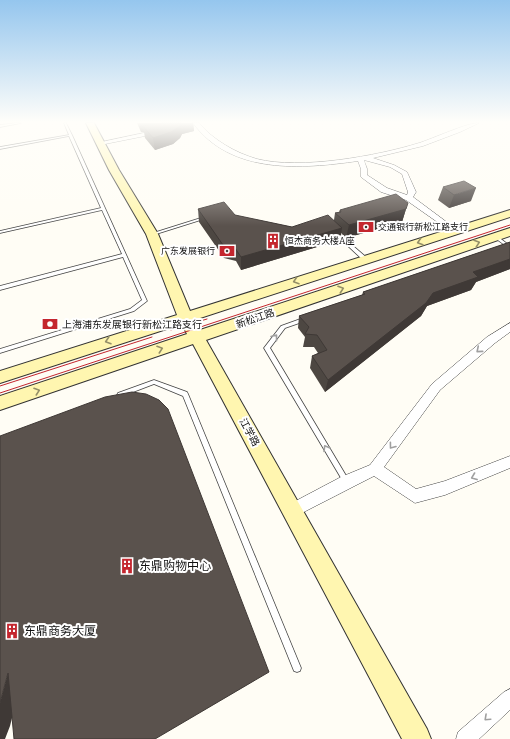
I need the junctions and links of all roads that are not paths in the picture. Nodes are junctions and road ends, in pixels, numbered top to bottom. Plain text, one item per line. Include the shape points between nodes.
1 (81, 157) edge
2 (108, 157) edge
3 (249, 157) edge
4 (370, 157) edge
5 (362, 159) junction
6 (409, 198) junction
7 (104, 208) junction
8 (510, 213) edge
9 (213, 216) edge
10 (331, 228) edge
11 (453, 231) junction
12 (0, 232) edge
13 (510, 232) edge
14 (152, 234) junction
15 (496, 237) junction
16 (510, 248) edge
17 (502, 251) edge
18 (125, 255) junction
19 (365, 259) junction
20 (0, 288) edge
21 (185, 316) junction
22 (313, 317) edge
23 (510, 327) edge
24 (198, 337) junction
25 (0, 351) edge
26 (0, 377) edge
27 (110, 399) edge
28 (0, 403) edge
29 (510, 462) edge
30 (375, 469) junction
31 (346, 482) junction
32 (293, 510) junction
33 (297, 668) dead end
34 (510, 698) edge
35 (417, 739) edge
36 (465, 739) edge

1 - 7 lane
2 - 14 main road, 江学路
3 - 5 street via 258,161 300,165
4 - 5 street
5 - 6 street via 363,176 384,190
5 - 6 street via 392,166 405,173 412,192
6 - 11 street
7 - 12 lane
7 - 18 lane
8 - 11 main road
9 - 14 lane
10 - 19 lane
11 -> 19 main road
13 - 15 main road, 新松江路
14 - 21 main road, 江学路
15 - 16 lane
24 -> 15 main road, 新松江路
16 - 17 lane
18 - 20 lane
18 - 25 lane via 145,301 132,310
19 -> 21 main road
21 - 24 main road, 江学路
21 -> 26 main road
31 -> 22 lane via 267,348 283,327
23 -> 30 street via 436,387
28 -> 24 main road, 新松江路
24 - 32 main road, 江学路
27 - 33 lane via 154,382 185,394
29 -> 30 street via 445,488 415,496
30 - 31 street
31 - 32 street
32 - 35 main road, 江学路
34 -> 36 street

